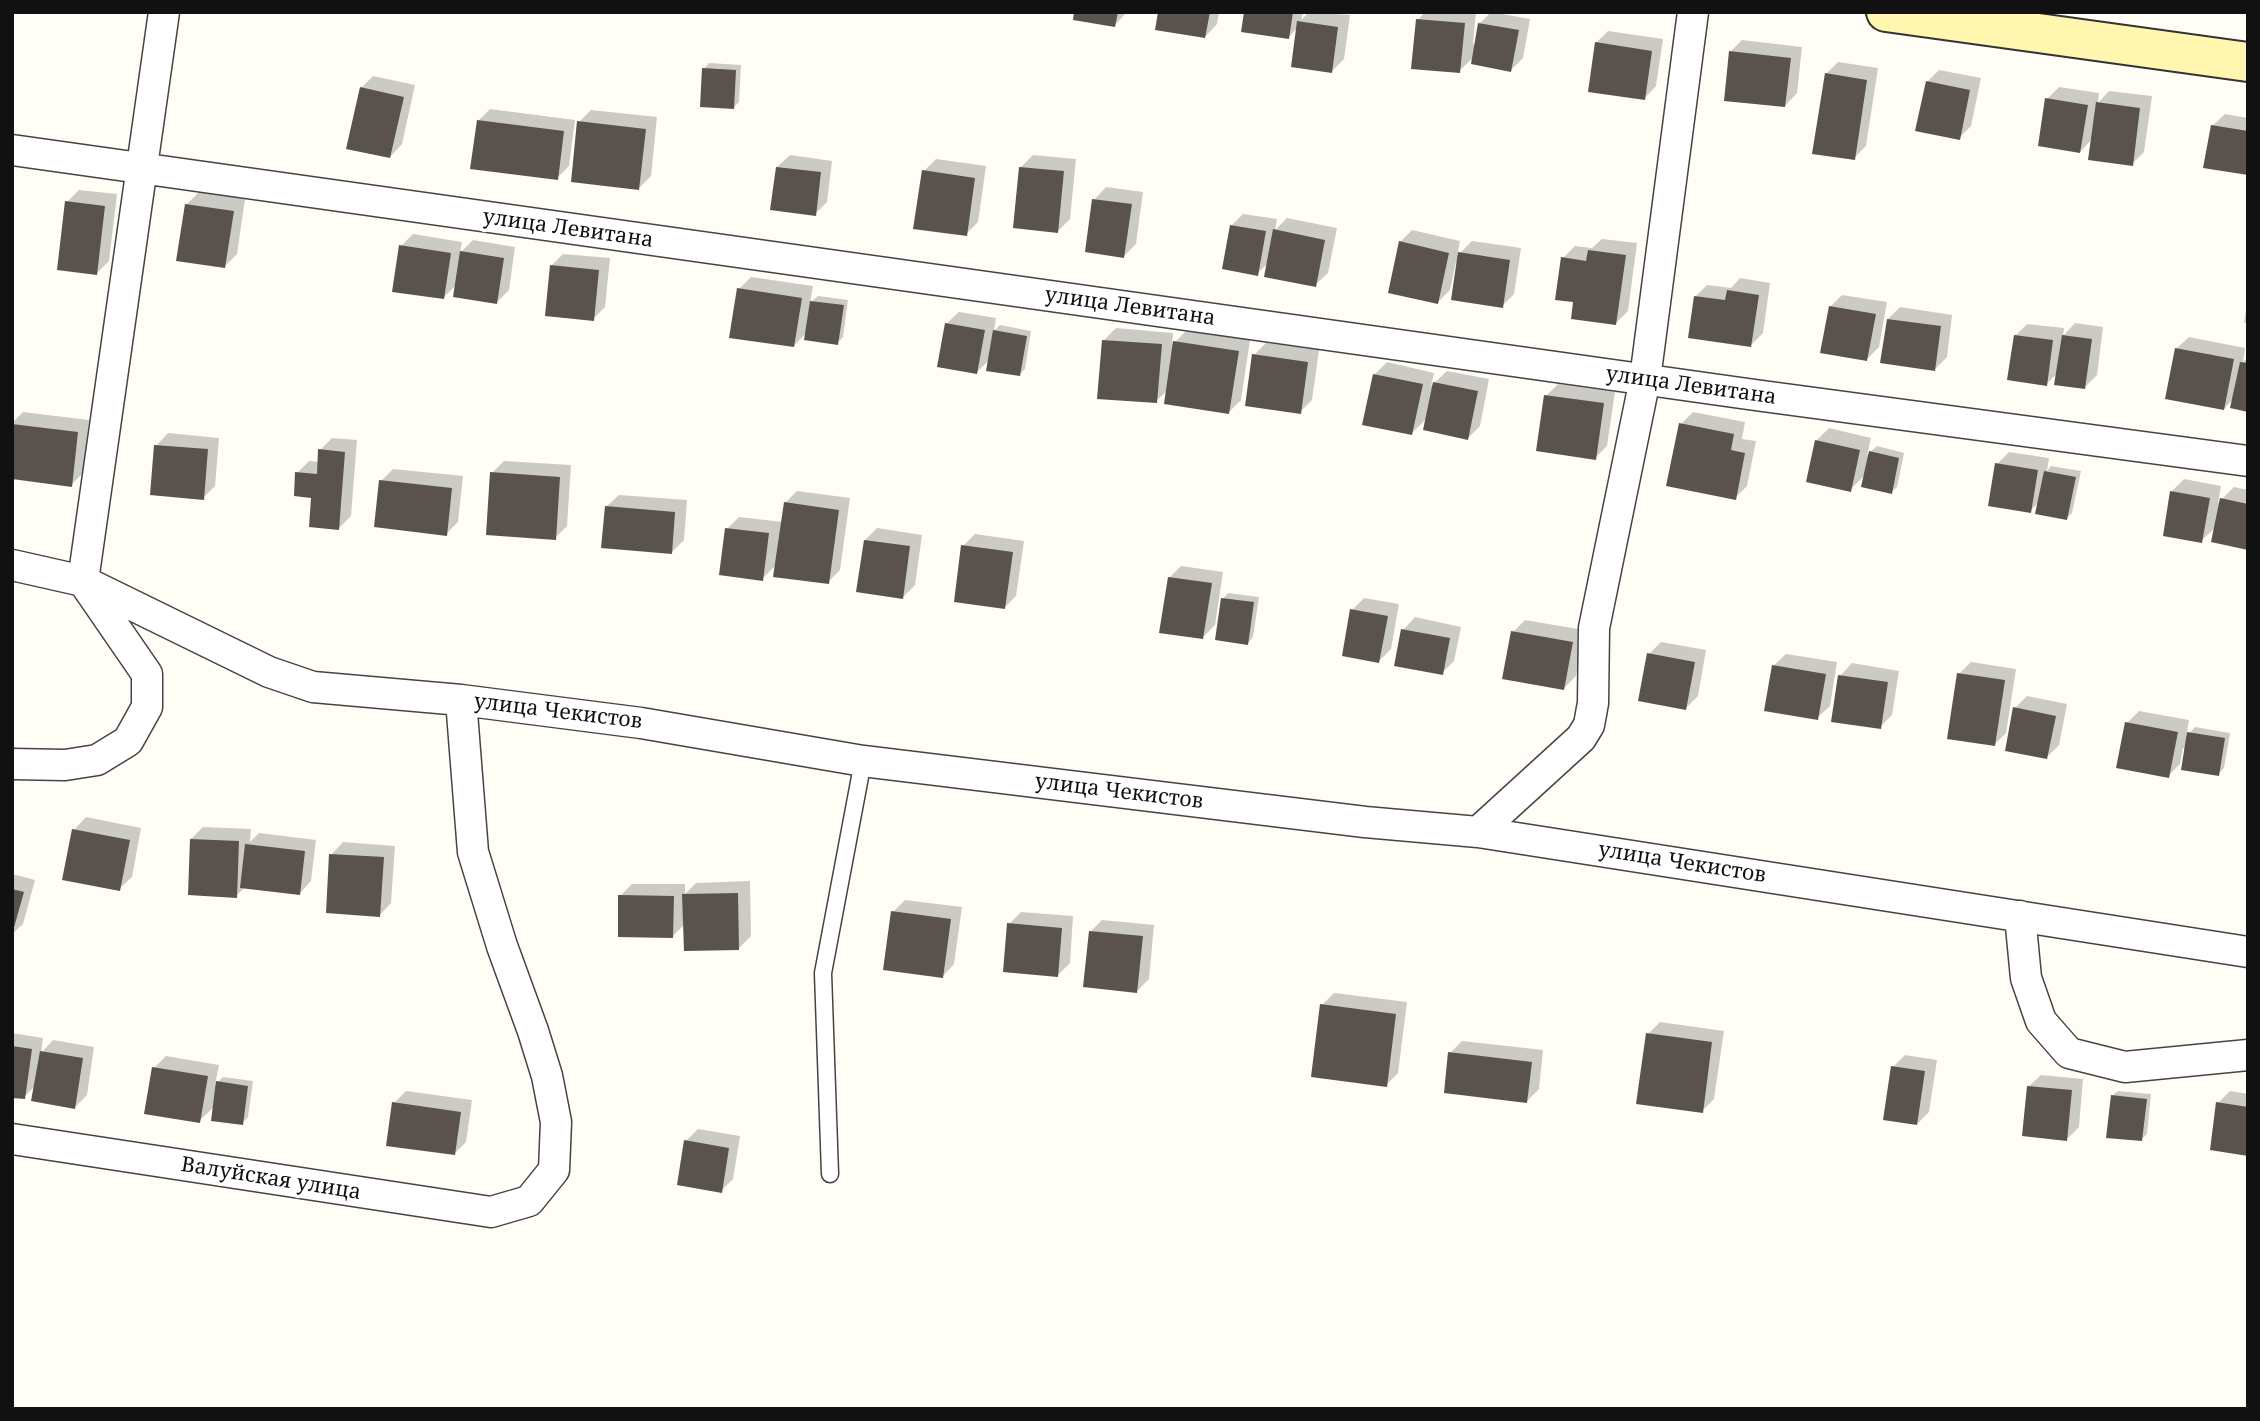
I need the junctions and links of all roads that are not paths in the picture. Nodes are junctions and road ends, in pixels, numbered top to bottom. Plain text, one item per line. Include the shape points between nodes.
1 (164, 12) edge
2 (1693, 12) edge
3 (1886, 12) edge
4 (2248, 62) edge
5 (12, 150) edge
6 (142, 170) junction
7 (1646, 379) junction
8 (2248, 461) edge
9 (12, 565) edge
10 (83, 581) junction
11 (461, 700) junction
12 (863, 761) junction
13 (12, 764) edge
14 (1478, 832) junction
15 (2020, 916) junction
16 (2248, 952) edge
17 (2248, 1055) edge
18 (12, 1139) edge
19 (830, 1174) dead end

1 - 6 street
2 - 7 street
3 - 4 street
5 - 6 street, улица Левитана
6 - 7 street, улица Левитана
6 - 10 street
7 - 8 street, улица Левитана
7 - 14 street via 1594,628 1589,725 1581,738
9 - 10 street, улица Чекистов
10 - 11 street, улица Чекистов via 269,672 313,687
10 - 13 street via 147,674 147,707 128,741 97,760
11 - 12 street, улица Чекистов via 641,723
11 - 18 street, Валуйская улица via 473,852 547,1076 556,1122 554,1170 529,1201 491,1212
12 - 14 street, улица Чекистов
12 - 19 lane via 823,973
14 - 15 street, улица Чекистов
15 - 16 street, улица Чекистов
15 - 17 street via 2025,978 2041,1021 2069,1053 2125,1067

